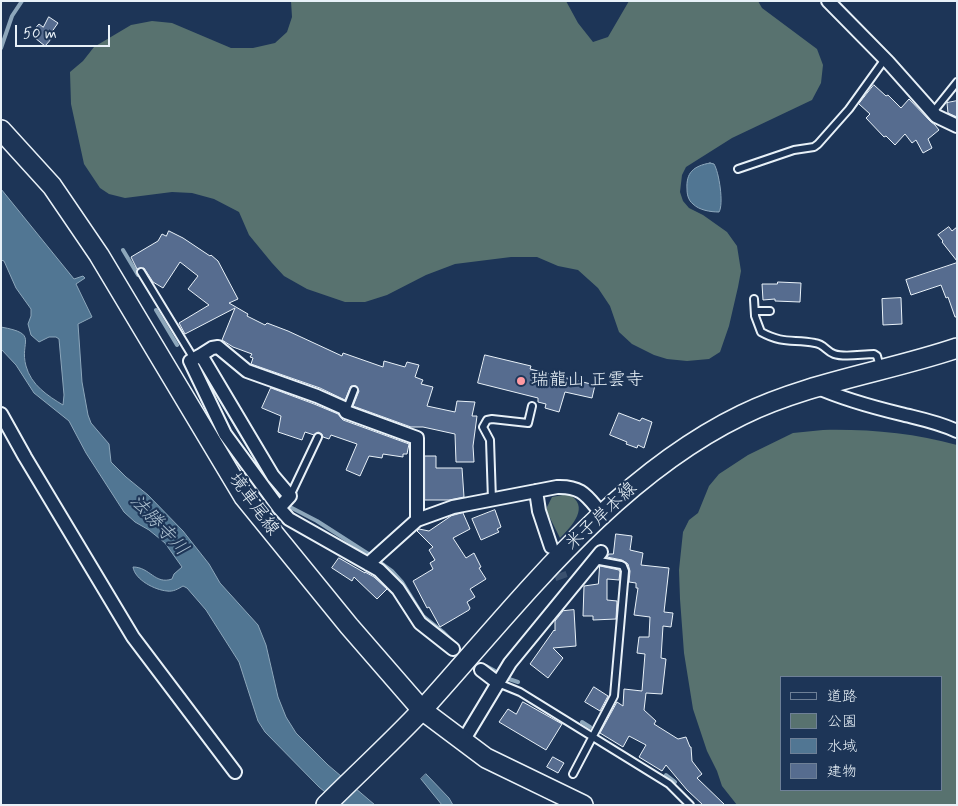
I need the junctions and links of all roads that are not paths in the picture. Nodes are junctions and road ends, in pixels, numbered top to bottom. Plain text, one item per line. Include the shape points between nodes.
1 (828, 1) edge
2 (885, 59) junction
3 (957, 82) edge
4 (933, 112) junction
5 (957, 126) edge
6 (1, 130) edge
7 (738, 169) dead end
8 (141, 272) dead end
9 (754, 299) dead end
10 (755, 311) junction
11 (770, 311) dead end
12 (957, 348) edge
13 (197, 357) junction
14 (881, 370) junction
15 (816, 387) junction
16 (354, 390) dead end
17 (532, 406) dead end
18 (346, 411) junction
19 (1, 414) edge
20 (957, 431) edge
21 (318, 437) dead end
22 (219, 439) junction
23 (536, 491) junction
24 (492, 500) junction
25 (285, 502) junction
26 (603, 515) junction
27 (418, 520) junction
28 (551, 547) tunnel mouth
29 (598, 556) joint
30 (372, 560) junction
31 (562, 579) tunnel mouth
32 (567, 592) junction
33 (453, 650) dead end
34 (481, 670) dead end
35 (498, 683) junction
36 (422, 710) junction
37 (591, 737) junction
38 (463, 741) junction
39 (235, 772) dead end
40 (573, 774) dead end
41 (326, 805) edge
42 (583, 805) edge
43 (690, 805) edge

1 - 2 street
2 - 4 street
2 - 7 lane via 849,109 818,144
3 - 4 lane
4 - 5 street
6 - 22 main road, 境車尾線 via 52,186
8 - 13 lane
9 - 10 lane
10 - 11 lane
10 - 14 lane via 761,332 771,337 824,345 836,355 874,354
12 - 14 main road, 米子岸本線
13 - 18 street via 218,347 247,371 317,396
13 - 22 street via 190,361
13 - 25 street via 273,476
14 - 15 main road, 米子岸本線
15 - 20 street via 837,396 937,422
15 - 26 main road, 米子岸本線 via 744,414 692,443 659,466
16 - 18 lane
17 - 24 lane via 528,423 492,418 484,424 490,440
18 - 27 street via 417,438
19 - 39 street via 133,638
21 - 25 lane
22 - 25 street
22 - 36 main road, 境車尾線 via 244,497
23 - 24 street
23 - 26 street via 571,486 581,491
23 - 28 street
24 - 27 street via 453,507
25 - 30 street via 290,518
26 - 36 main road, 米子岸本線 via 517,602
27 - 30 street
29 - 32 street
29 - 37 lane via 623,566 624,571 614,696
30 - 33 street via 398,589 420,622
31 - 32 street
32 - 35 street via 510,662
34 - 35 street
35 - 37 lane via 520,692
35 - 38 street
36 - 38 main road, 境車尾線
36 - 41 main road, 米子岸本線
37 - 40 lane
37 - 43 lane via 669,784
38 - 42 main road, 境車尾線 via 486,758

